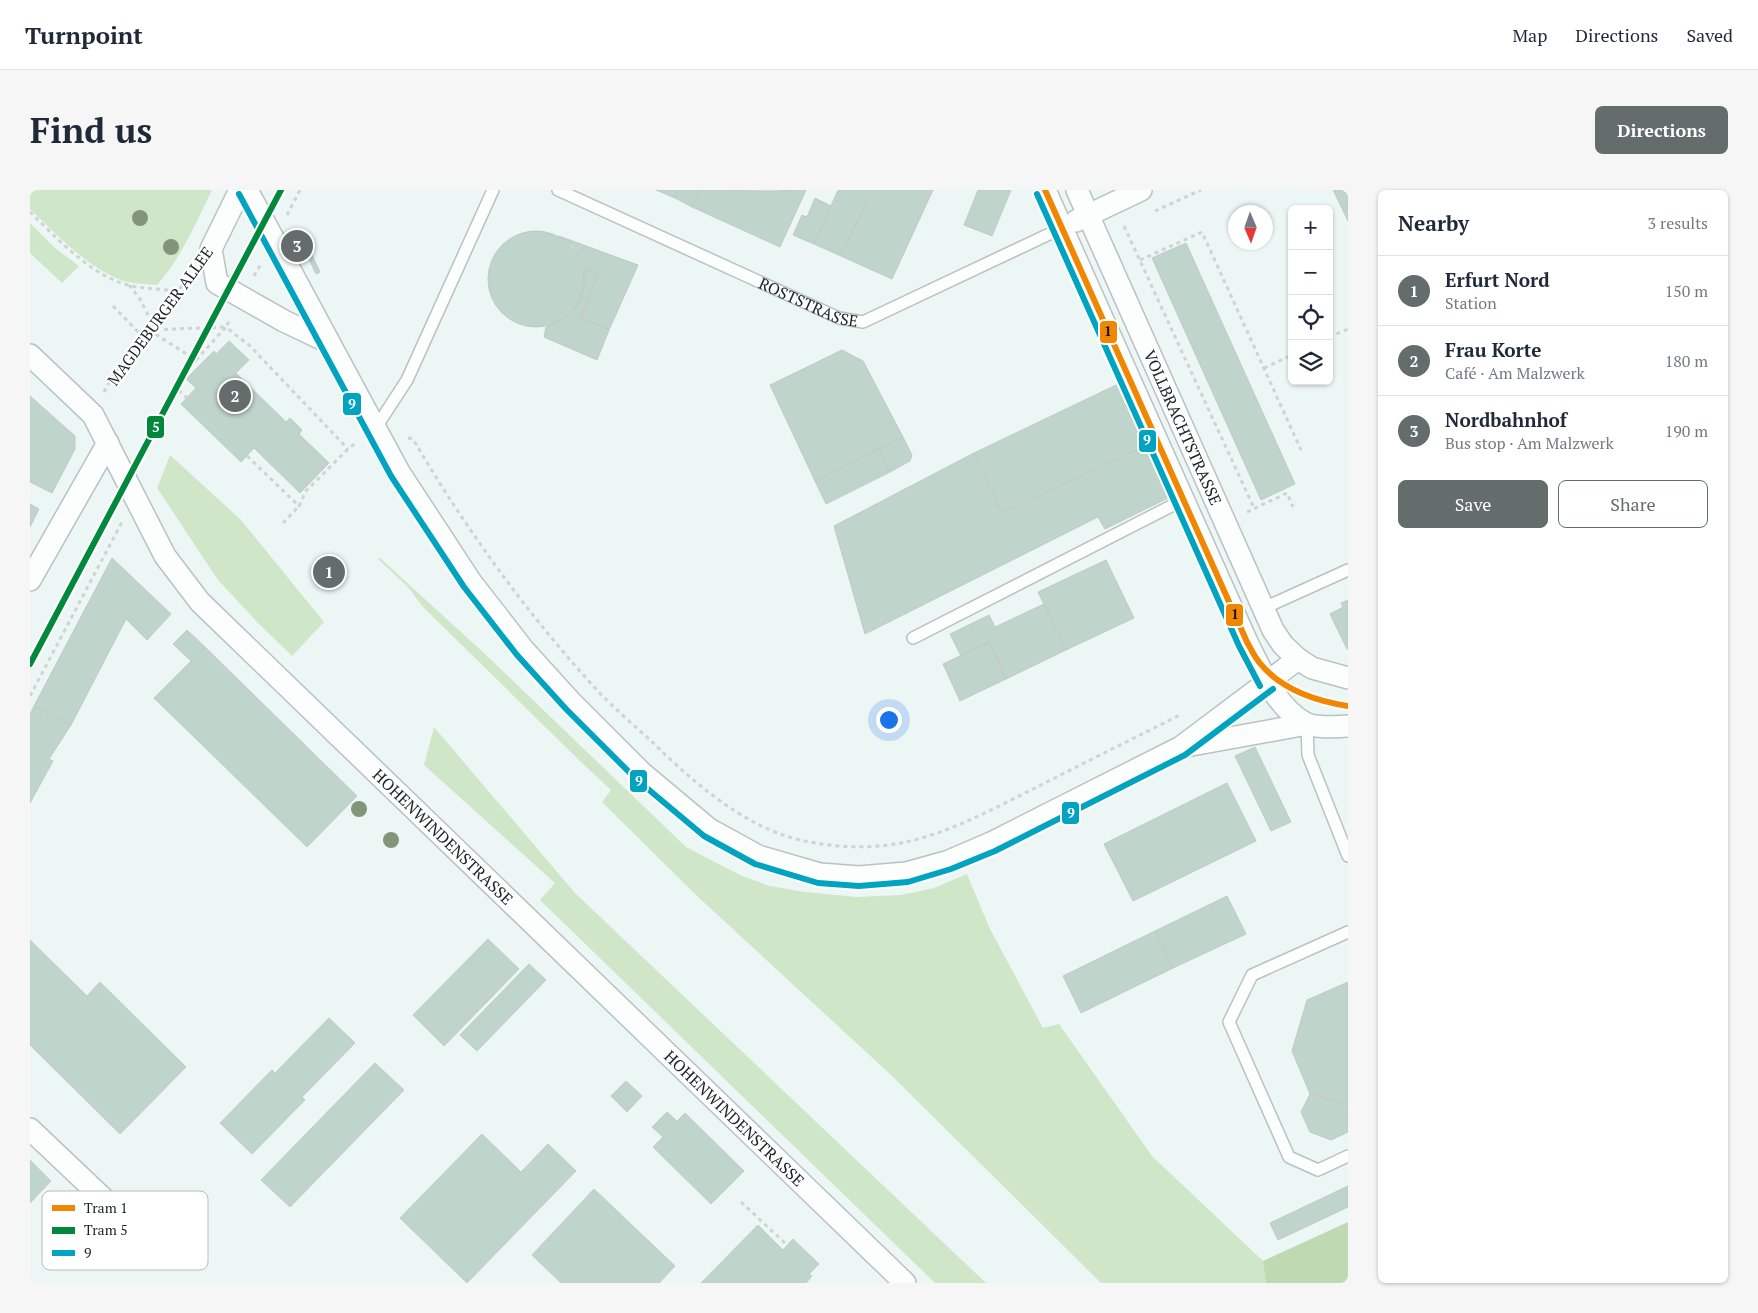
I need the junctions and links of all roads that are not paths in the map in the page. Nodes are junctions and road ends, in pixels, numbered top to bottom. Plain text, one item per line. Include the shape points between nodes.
1 (240, 190) edge
2 (247, 190) edge
3 (493, 190) edge
4 (558, 190) edge
5 (1045, 190) edge
6 (1076, 190) edge
7 (1141, 190) edge
8 (1088, 216) junction
9 (1062, 228) junction
10 (328, 342) junction
11 (30, 355) edge
12 (375, 429) junction
13 (108, 443) junction
14 (1183, 500) junction
15 (1348, 570) edge
16 (30, 580) edge
17 (1264, 608) junction
18 (913, 638) dead end
19 (1298, 659) junction
20 (1348, 678) edge
21 (1271, 679) junction
22 (1307, 724) junction
23 (1348, 726) edge
24 (1181, 747) junction
25 (1348, 856) edge
26 (1348, 932) edge
27 (30, 1129) edge
28 (1348, 1156) edge
29 (95, 1191) edge
30 (905, 1283) edge

1 - 10 street, MAGDEBURGER ALLEE via 210,249 217,283
2 - 10 street
3 - 12 lane via 407,380
4 - 9 lane, ROSTSTRASSE via 839,318 863,322
5 - 9 street
6 - 8 street, VOLLBRACHTSTRASSE
7 - 8 street, ROSTSTRASSE
8 - 9 street, ROSTSTRASSE
8 - 17 street, VOLLBRACHTSTRASSE
9 - 14 street
10 - 12 street
11 - 13 street, HOHENWINDENSTRASSE via 92,415
12 - 24 street via 404,480 471,582 523,649 642,773 708,830 758,856 820,874 859,877 906,873 950,861 991,843
13 - 16 street
13 - 30 street, HOHENWINDENSTRASSE via 165,556 200,602
14 - 18 lane
14 - 21 street via 1247,642
15 - 17 lane
17 - 19 street, VOLLBRACHTSTRASSE via 1283,645
19 - 20 street, VOLLBRACHTSTRASSE via 1312,668
19 - 21 street
21 - 22 street via 1286,708
21 - 24 street
22 - 23 street
22 - 24 street
22 - 25 lane via 1308,755
26 - 28 lane via 1252,975 1229,1022 1288,1157 1318,1170
27 - 29 street

